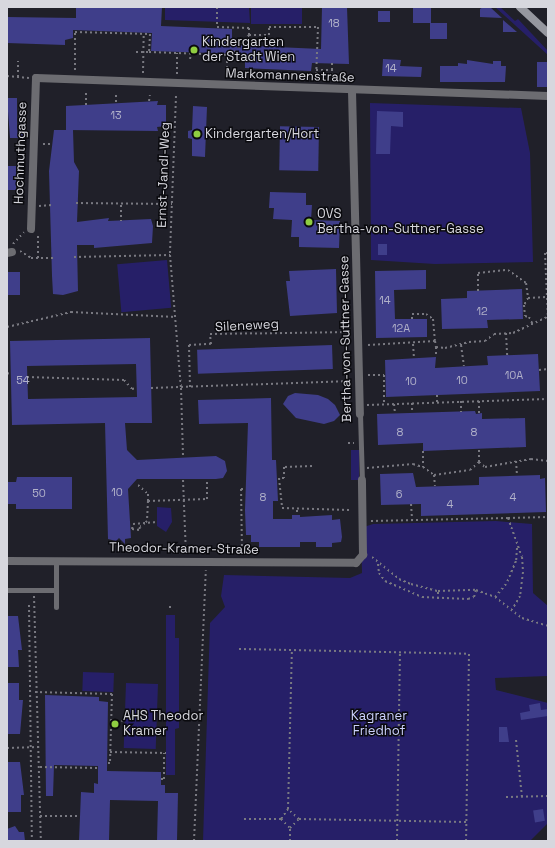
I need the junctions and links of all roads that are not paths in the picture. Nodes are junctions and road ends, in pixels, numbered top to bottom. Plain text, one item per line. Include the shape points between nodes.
1 (520, 7) edge
2 (548, 33) edge
3 (36, 78) joint
4 (352, 91) junction
5 (548, 96) edge
6 (31, 228) road end
7 (360, 414) joint
8 (362, 480) joint
9 (56, 560) junction
10 (7, 561) edge
11 (360, 561) joint
12 (7, 590) edge
13 (55, 590) junction
14 (56, 607) dead end

1 - 2 main road
3 - 4 street, Markomannenstraße
3 - 6 street, Hochmuthgasse
4 - 5 street, Markomannenstraße
4 - 7 street, Bertha-von-Suttner-Gasse
7 - 8 lane, Bertha-von-Suttner-Gasse
8 - 11 street, Bertha-von-Suttner-Gasse via 363,555
9 - 10 street, Theodor-Kramer-Straße
9 - 11 street, Theodor-Kramer-Straße via 351,564
9 - 13 lane
12 - 13 lane
13 - 14 lane

